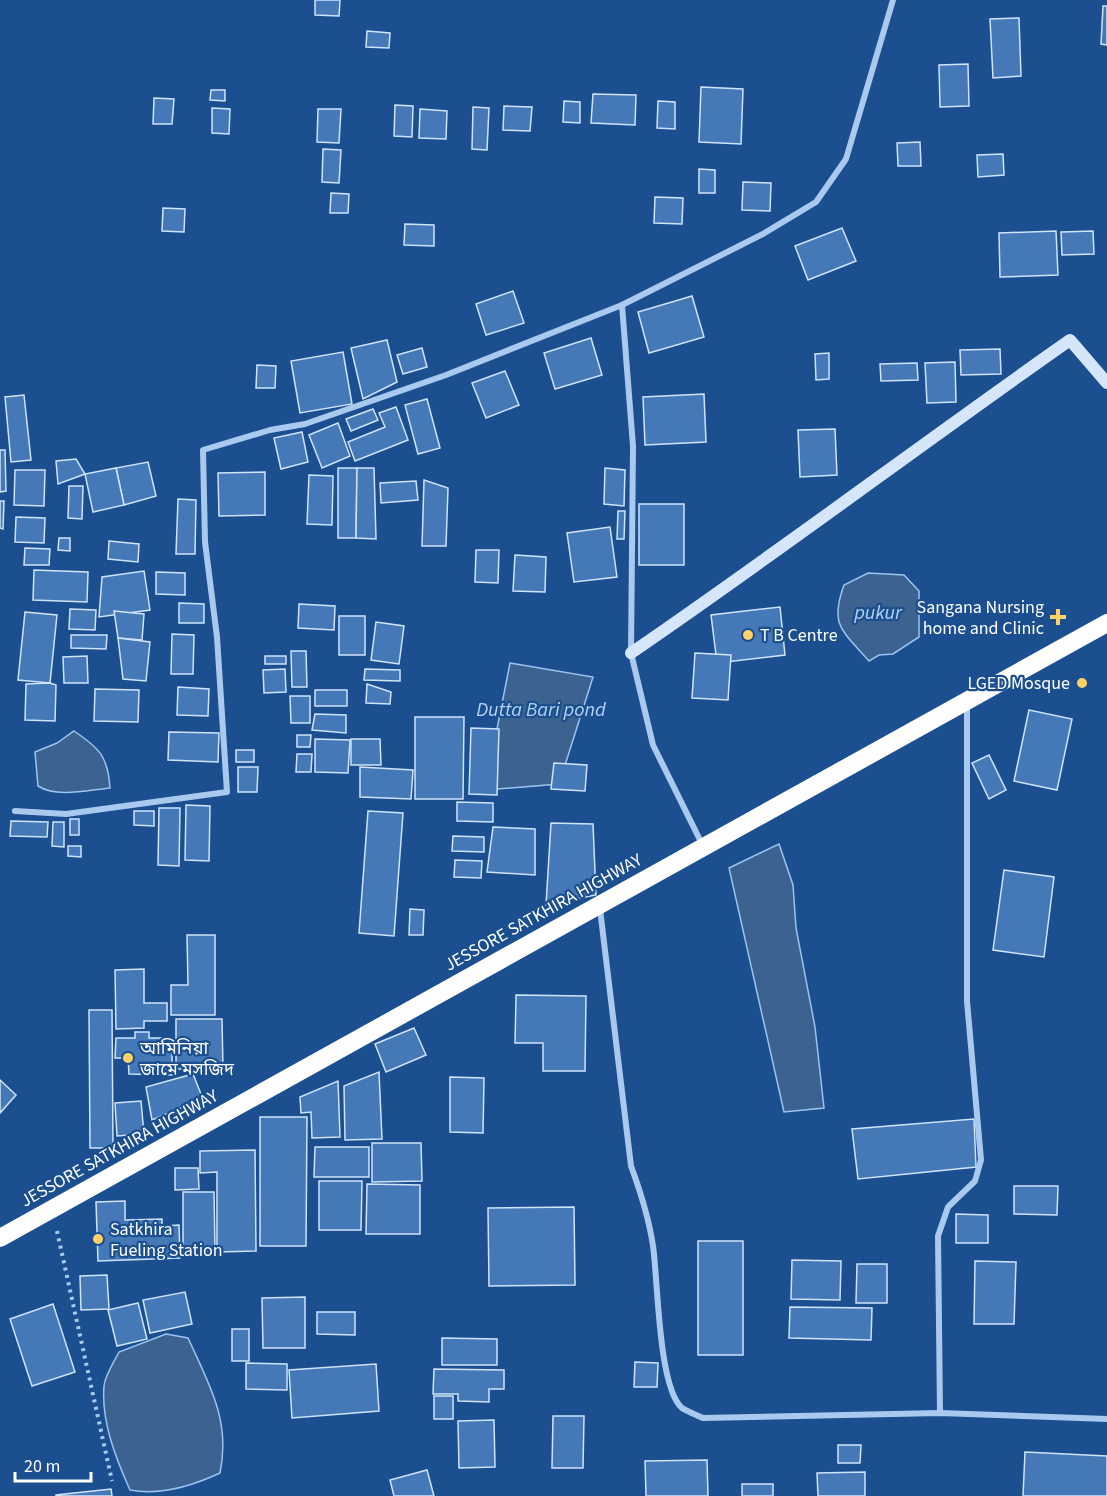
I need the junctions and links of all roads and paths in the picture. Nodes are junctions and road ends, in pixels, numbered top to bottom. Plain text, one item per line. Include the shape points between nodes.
1 (893, 0) edge
2 (622, 305) junction
3 (1107, 383) edge
4 (1107, 623) edge
5 (631, 653) junction
6 (967, 701) junction
7 (15, 811) dead end
8 (704, 847) junction
9 (599, 905) junction
10 (53, 1209) junction
11 (0, 1238) edge
12 (940, 1413) junction
13 (1107, 1419) edge
14 (112, 1480) dead end

1 - 2 street via 846,159 816,202 763,234
2 - 5 street via 633,446
2 - 7 street via 446,375 305,424 203,450 205,542 217,637 227,792 66,814
3 - 5 street via 1070,340
4 - 6 highway, JESSORE SATKHIRA HIGHWAY
5 - 8 street via 653,745
6 - 8 highway, JESSORE SATKHIRA HIGHWAY
6 - 12 street via 967,1001 981,1160 975,1180 948,1207 938,1236
8 - 9 highway, JESSORE SATKHIRA HIGHWAY
9 - 10 highway, JESSORE SATKHIRA HIGHWAY
9 - 12 street via 631,1166 645,1205 653,1247 664,1360 681,1407 703,1418
10 - 11 highway, JESSORE SATKHIRA HIGHWAY
10 - 14 path
12 - 13 street

